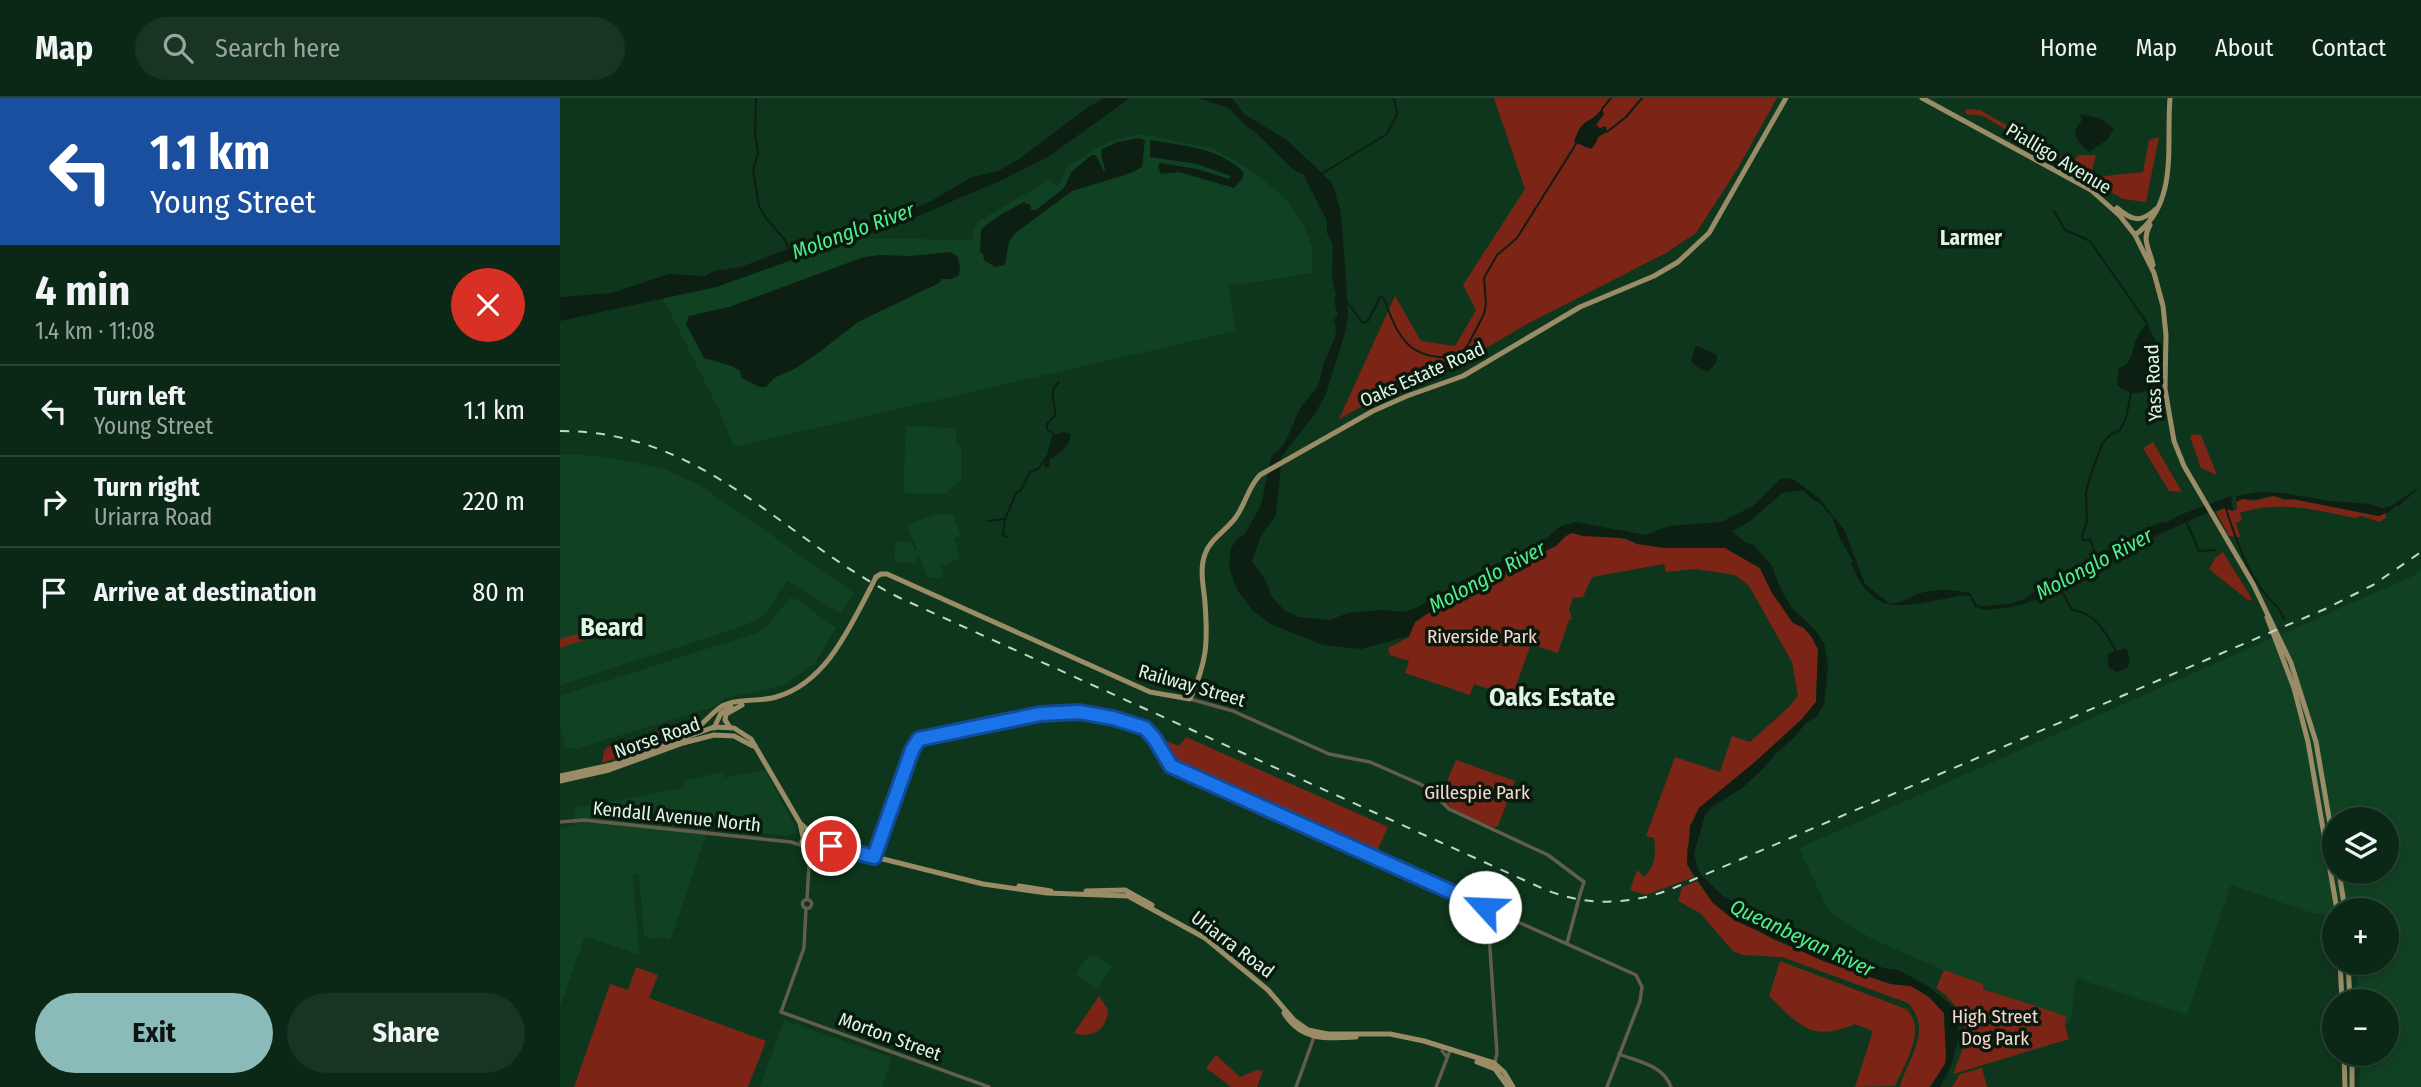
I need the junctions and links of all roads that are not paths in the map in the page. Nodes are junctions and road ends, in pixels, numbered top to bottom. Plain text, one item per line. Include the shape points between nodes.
1 (1786, 98) edge
2 (1922, 98) edge
3 (2170, 98) edge
4 (2094, 193) junction
5 (2160, 205) junction
6 (2154, 216) junction
7 (2134, 235) junction
8 (2155, 277) junction
9 (2281, 647) junction
10 (1190, 699) junction
11 (751, 702) junction
12 (743, 704) junction
13 (714, 714) junction
14 (714, 727) junction
15 (729, 727) junction
16 (748, 742) junction
17 (683, 743) junction
18 (665, 744) junction
19 (758, 751) junction
20 (560, 776) edge
21 (571, 777) junction
22 (560, 781) edge
23 (2327, 807) edge
24 (560, 822) edge
25 (800, 823) junction
26 (812, 833) junction
27 (803, 838) junction
28 (818, 839) junction
29 (791, 842) junction
30 (803, 846) junction
31 (831, 846) junction
32 (817, 847) junction
33 (810, 850) junction
34 (874, 857) junction
35 (2335, 898) edge
36 (1490, 909) junction
37 (1567, 943) junction
38 (1315, 1035) junction
39 (1446, 1052) junction
40 (1619, 1055) junction
41 (1492, 1064) junction
42 (2344, 1066) edge
43 (2352, 1066) edge
44 (989, 1087) edge
45 (1296, 1087) edge
46 (1436, 1087) edge
47 (1511, 1087) edge
48 (1607, 1087) edge
49 (1671, 1087) edge
50 (2344, 1087) edge
51 (2352, 1087) edge

1 - 10 main road, Oaks Estate Road via 1709,233 1678,262 1580,307 1464,376 1387,404 1253,482 1238,513 1205,554 1206,649
2 - 4 main road, Pialligo Avenue
3 - 5 main road via 2168,174
4 - 5 main road via 2131,219 2144,219
4 - 7 main road, Pialligo Avenue
5 - 6 main road
6 - 7 main road
6 - 8 main road via 2145,235
7 - 8 main road, Yass Road
8 - 9 main road, Yass Road via 2165,322 2170,428 2178,452
9 - 23 main road, Yass Road via 2316,742
9 - 35 main road, Yass Road via 2308,742
10 - 11 main road, Railway Street, bridge via 1150,692 881,574 821,671 783,695
10 - 37 street, Railway Street, bridge via 1233,711 1334,756 1370,762 1420,783 1448,809 1548,855 1584,882
11 - 12 main road, Railway Street
11 - 13 main road, Railway Street via 727,704
12 - 14 main road, Railway Street via 725,710
12 - 15 main road via 726,713
13 - 14 main road
13 - 18 main road, Railway Street via 695,730
14 - 15 main road, Norse Road
14 - 16 main road
14 - 17 main road, Railway Street
14 - 18 main road, Norse Road
15 - 19 main road, Norse Road via 747,735
16 - 17 main road, Norse Road via 720,734
16 - 19 main road, Norse Road
17 - 21 main road, Norse Road via 609,770
18 - 21 main road, Norse Road
19 - 25 main road
20 - 21 main road, Norse Road
21 - 22 main road, Norse Road
24 - 29 street, Kendall Avenue North via 584,820
25 - 26 main road
25 - 27 main road
26 - 27 main road
26 - 28 main road
27 - 29 street, Kendall Avenue North
27 - 30 main road
28 - 31 main road, Uriarra Road
28 - 32 main road
29 - 30 street, Kendall Avenue North
30 - 33 main road
31 - 32 main road, Uriarra Road
31 - 34 main road, Uriarra Road
32 - 33 main road
33 - 44 street, Morton Street via 807,899 811,905 806,908 804,948 781,1012
34 - 36 street via 917,741 1060,712 1089,714 1149,731 1171,766
34 - 38 main road, Uriarra Road via 1002,886 1061,893 1120,892 1205,938 1274,996 1291,1023
36 - 37 street
36 - 41 street via 1497,1053
37 - 40 street via 1636,975 1642,987
38 - 39 main road via 1390,1034
38 - 45 street
39 - 41 main road
39 - 46 street
40 - 48 street
40 - 49 street via 1661,1070
41 - 47 main road via 1504,1072
42 - 50 main road
43 - 51 main road

